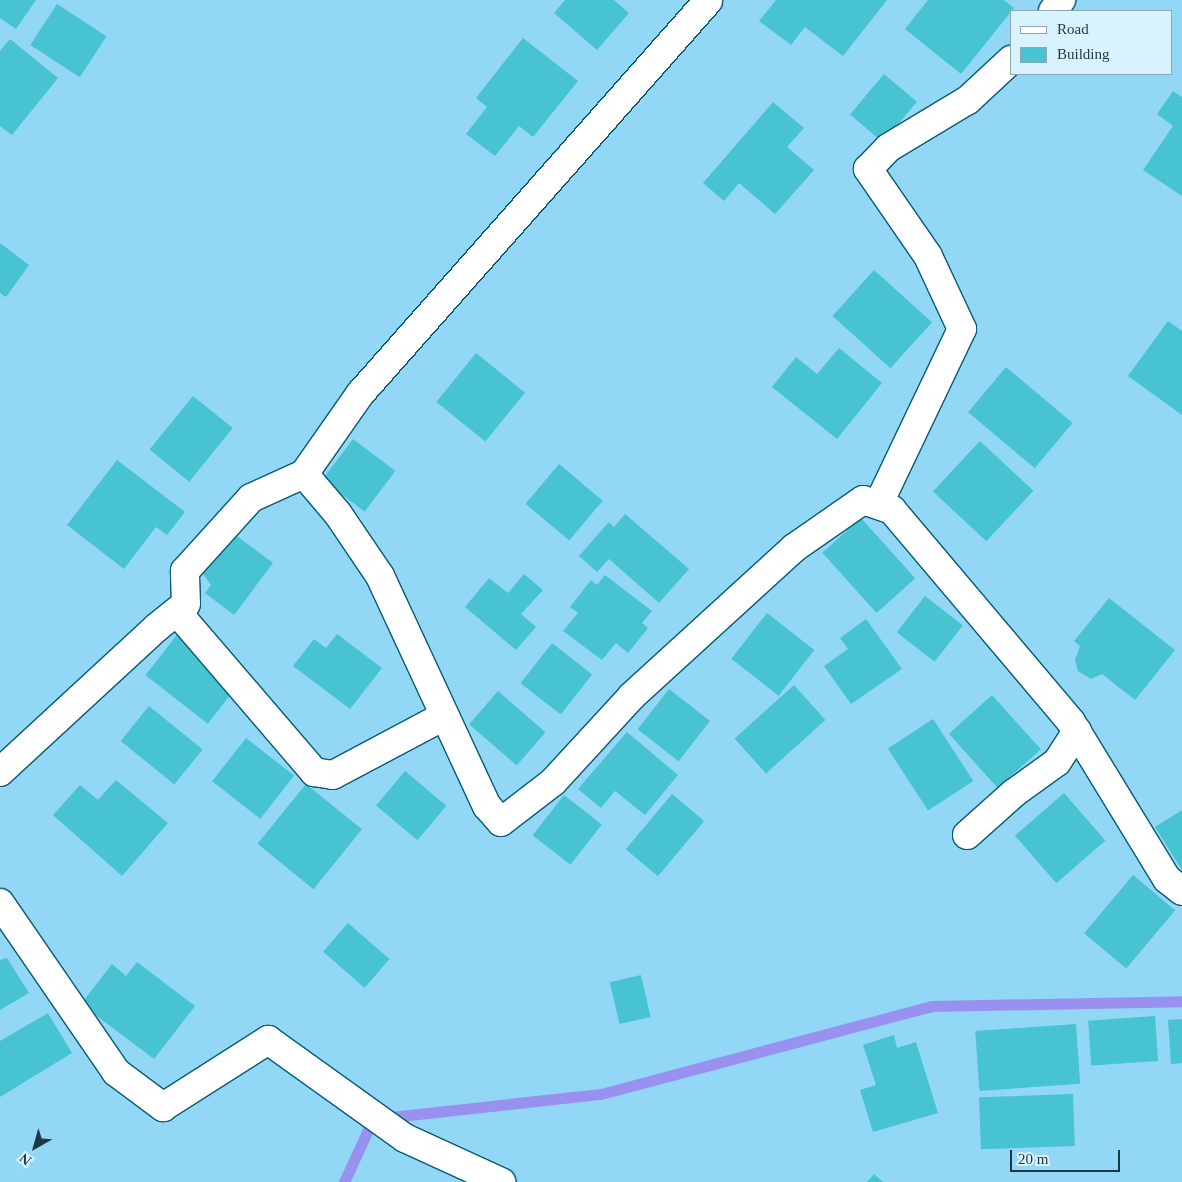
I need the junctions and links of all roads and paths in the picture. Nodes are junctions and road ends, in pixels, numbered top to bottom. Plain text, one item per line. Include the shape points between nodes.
1 (708, 0) edge
2 (1010, 61) edge
3 (304, 474) junction
4 (879, 503) junction
5 (177, 612) junction
6 (444, 716) junction
7 (1077, 731) junction
8 (0, 772) edge
9 (967, 836) dead end
10 (1182, 891) edge
11 (0, 903) edge
12 (501, 1182) edge

1 - 3 street via 360,394
2 - 4 street via 968,100 888,148 868,169 928,256 962,329
3 - 5 street via 251,498 185,571 186,604
3 - 6 street via 338,514 380,576
4 - 6 street via 863,500 794,548 632,696 553,782 501,822 487,806
4 - 7 street via 892,510
5 - 6 street via 314,772 333,775
5 - 8 street
7 - 9 street via 1057,762 1014,794
7 - 10 street via 1167,879
11 - 12 street via 116,1072 163,1107 268,1040 404,1138

